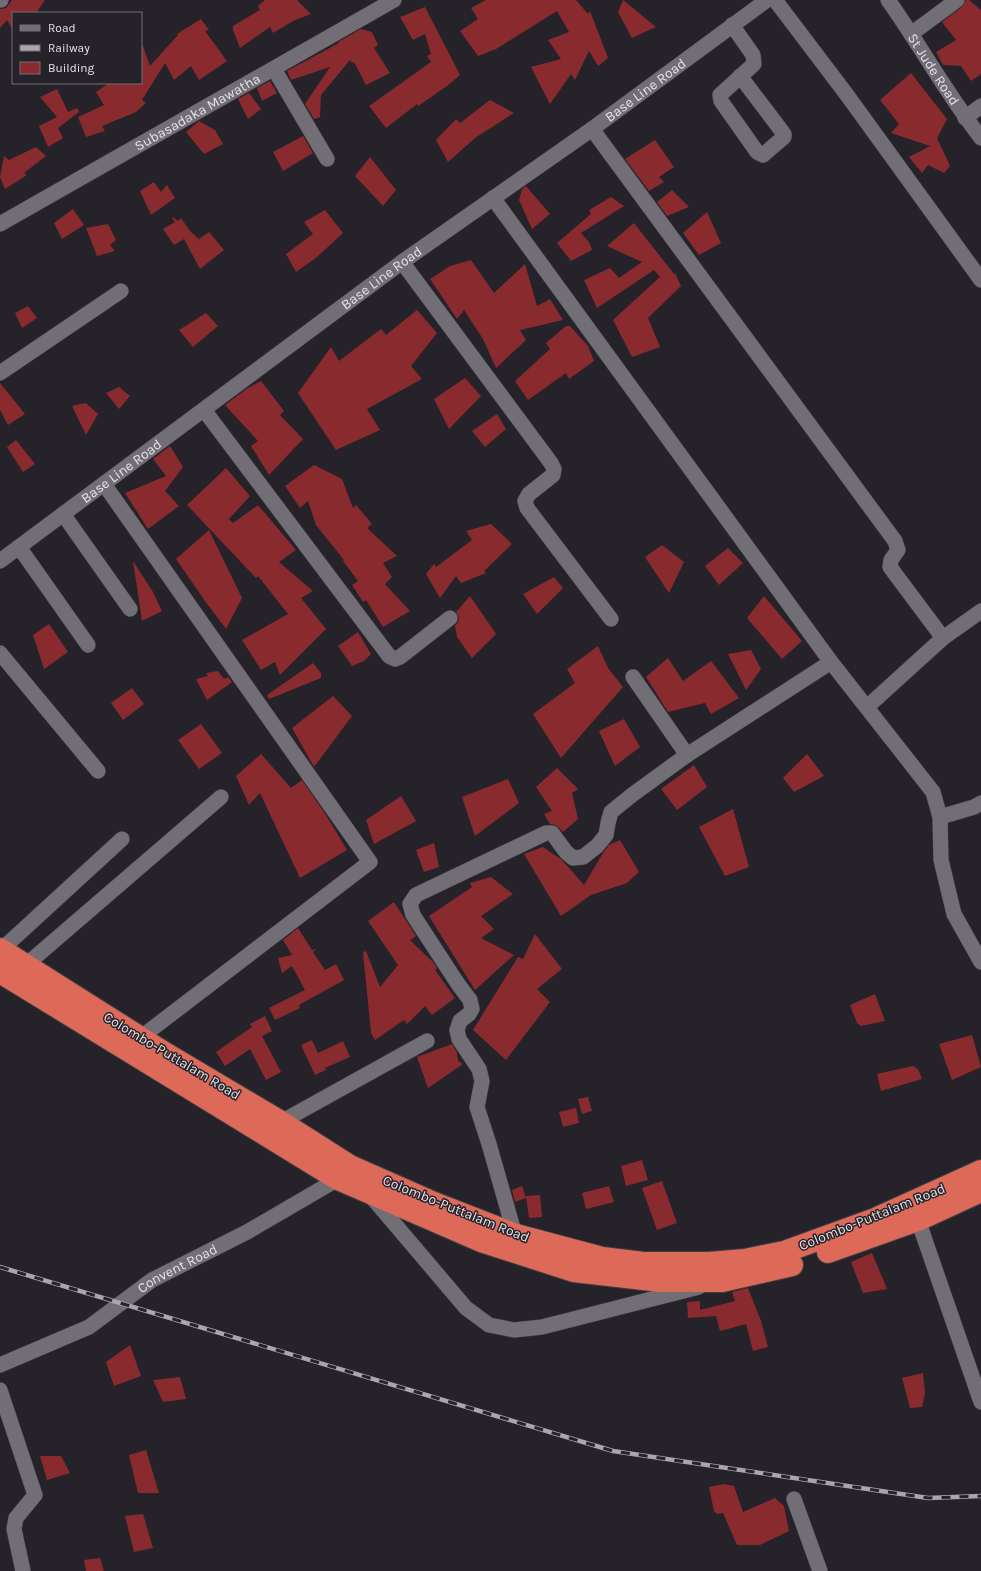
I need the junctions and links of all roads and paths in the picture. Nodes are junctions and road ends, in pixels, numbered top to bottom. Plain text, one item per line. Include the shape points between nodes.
1 (394, 0) edge
2 (767, 0) edge
3 (775, 0) edge
4 (888, 0) edge
5 (957, 0) edge
6 (732, 25) junction
7 (911, 34) junction
8 (274, 69) junction
9 (740, 76) junction
10 (981, 106) edge
11 (965, 118) junction
12 (592, 129) junction
13 (981, 138) edge
14 (326, 159) dead end
15 (493, 198) junction
16 (0, 224) edge
17 (402, 262) junction
18 (981, 280) edge
19 (121, 291) dead end
20 (0, 373) edge
21 (204, 410) junction
22 (104, 484) junction
23 (63, 514) junction
24 (19, 547) junction
25 (0, 561) edge
26 (130, 609) dead end
27 (981, 611) edge
28 (450, 618) dead end
29 (611, 619) dead end
30 (943, 638) junction
31 (88, 645) dead end
32 (0, 653) edge
33 (831, 662) junction
34 (633, 677) dead end
35 (867, 707) junction
36 (687, 755) junction
37 (98, 771) dead end
38 (221, 797) dead end
39 (981, 803) edge
40 (940, 817) junction
41 (122, 839) dead end
42 (1, 950) edge
43 (981, 962) edge
44 (26, 965) junction
45 (0, 972) edge
46 (140, 1038) junction
47 (427, 1041) dead end
48 (281, 1122) junction
49 (981, 1171) edge
50 (344, 1172) junction
51 (981, 1191) edge
52 (367, 1192) junction
53 (918, 1220) junction
54 (518, 1245) junction
55 (722, 1281) junction
56 (0, 1365) edge
57 (0, 1390) edge
58 (981, 1402) edge
59 (794, 1499) dead end
60 (23, 1571) edge
61 (820, 1571) edge

1 - 8 street, Subasadaka Mawatha
2 - 6 street, Base Line Road
3 - 18 street
4 - 7 street, St Jude Road
5 - 7 street
6 - 9 street via 755,60 754,64
6 - 12 street, Base Line Road
7 - 11 street, St Jude Road
8 - 14 street
8 - 16 street, Subasadaka Mawatha
9 - 9 street via 784,134 763,155 757,152 721,101 720,95
10 - 11 street
11 - 13 street, St Jude Road
12 - 15 street, Base Line Road
12 - 30 street via 895,541 898,550 890,566
15 - 17 street, Base Line Road
15 - 33 street
17 - 21 street, Base Line Road
17 - 29 street via 554,469 553,475 529,494 525,501 527,508
19 - 20 street
21 - 22 street, Base Line Road
21 - 28 street via 389,656 395,659 400,656
22 - 23 street, Base Line Road
22 - 46 street via 370,862
23 - 24 street, Base Line Road
23 - 26 street
24 - 25 street, Base Line Road
24 - 31 street
27 - 30 street
30 - 35 street
32 - 37 street
33 - 35 street
33 - 36 street
34 - 36 street
35 - 40 street via 933,792
36 - 54 street via 611,812 606,835 583,857 573,858 552,833 546,833 416,895 410,904 413,915 470,1000 472,1009 460,1021 456,1030 479,1069 482,1081 477,1107
38 - 44 street
39 - 40 street
40 - 43 street via 941,860 954,914
41 - 42 street
42 - 44 highway, Colombo-Puttalam Road
44 - 46 highway, Colombo-Puttalam Road
45 - 50 highway, Colombo-Puttalam Road
46 - 48 highway, Colombo-Puttalam Road
47 - 48 street
48 - 50 highway, Colombo-Puttalam Road
49 - 54 highway, Colombo-Puttalam Road via 874,1219 822,1239 784,1252 744,1260 643,1263
50 - 52 highway, Colombo-Puttalam Road
50 - 54 highway, Colombo-Puttalam Road via 434,1203
50 - 56 street, Convent Road via 247,1232 152,1280 88,1327
51 - 53 highway, Colombo-Puttalam Road
52 - 54 highway, Colombo-Puttalam Road via 467,1235
52 - 55 street via 466,1308 489,1325 514,1330 542,1327
53 - 55 highway, Colombo-Puttalam Road via 785,1267
53 - 58 street
54 - 55 highway, Colombo-Puttalam Road via 574,1271 661,1281
57 - 60 street via 35,1495 16,1518 14,1529
59 - 61 street

